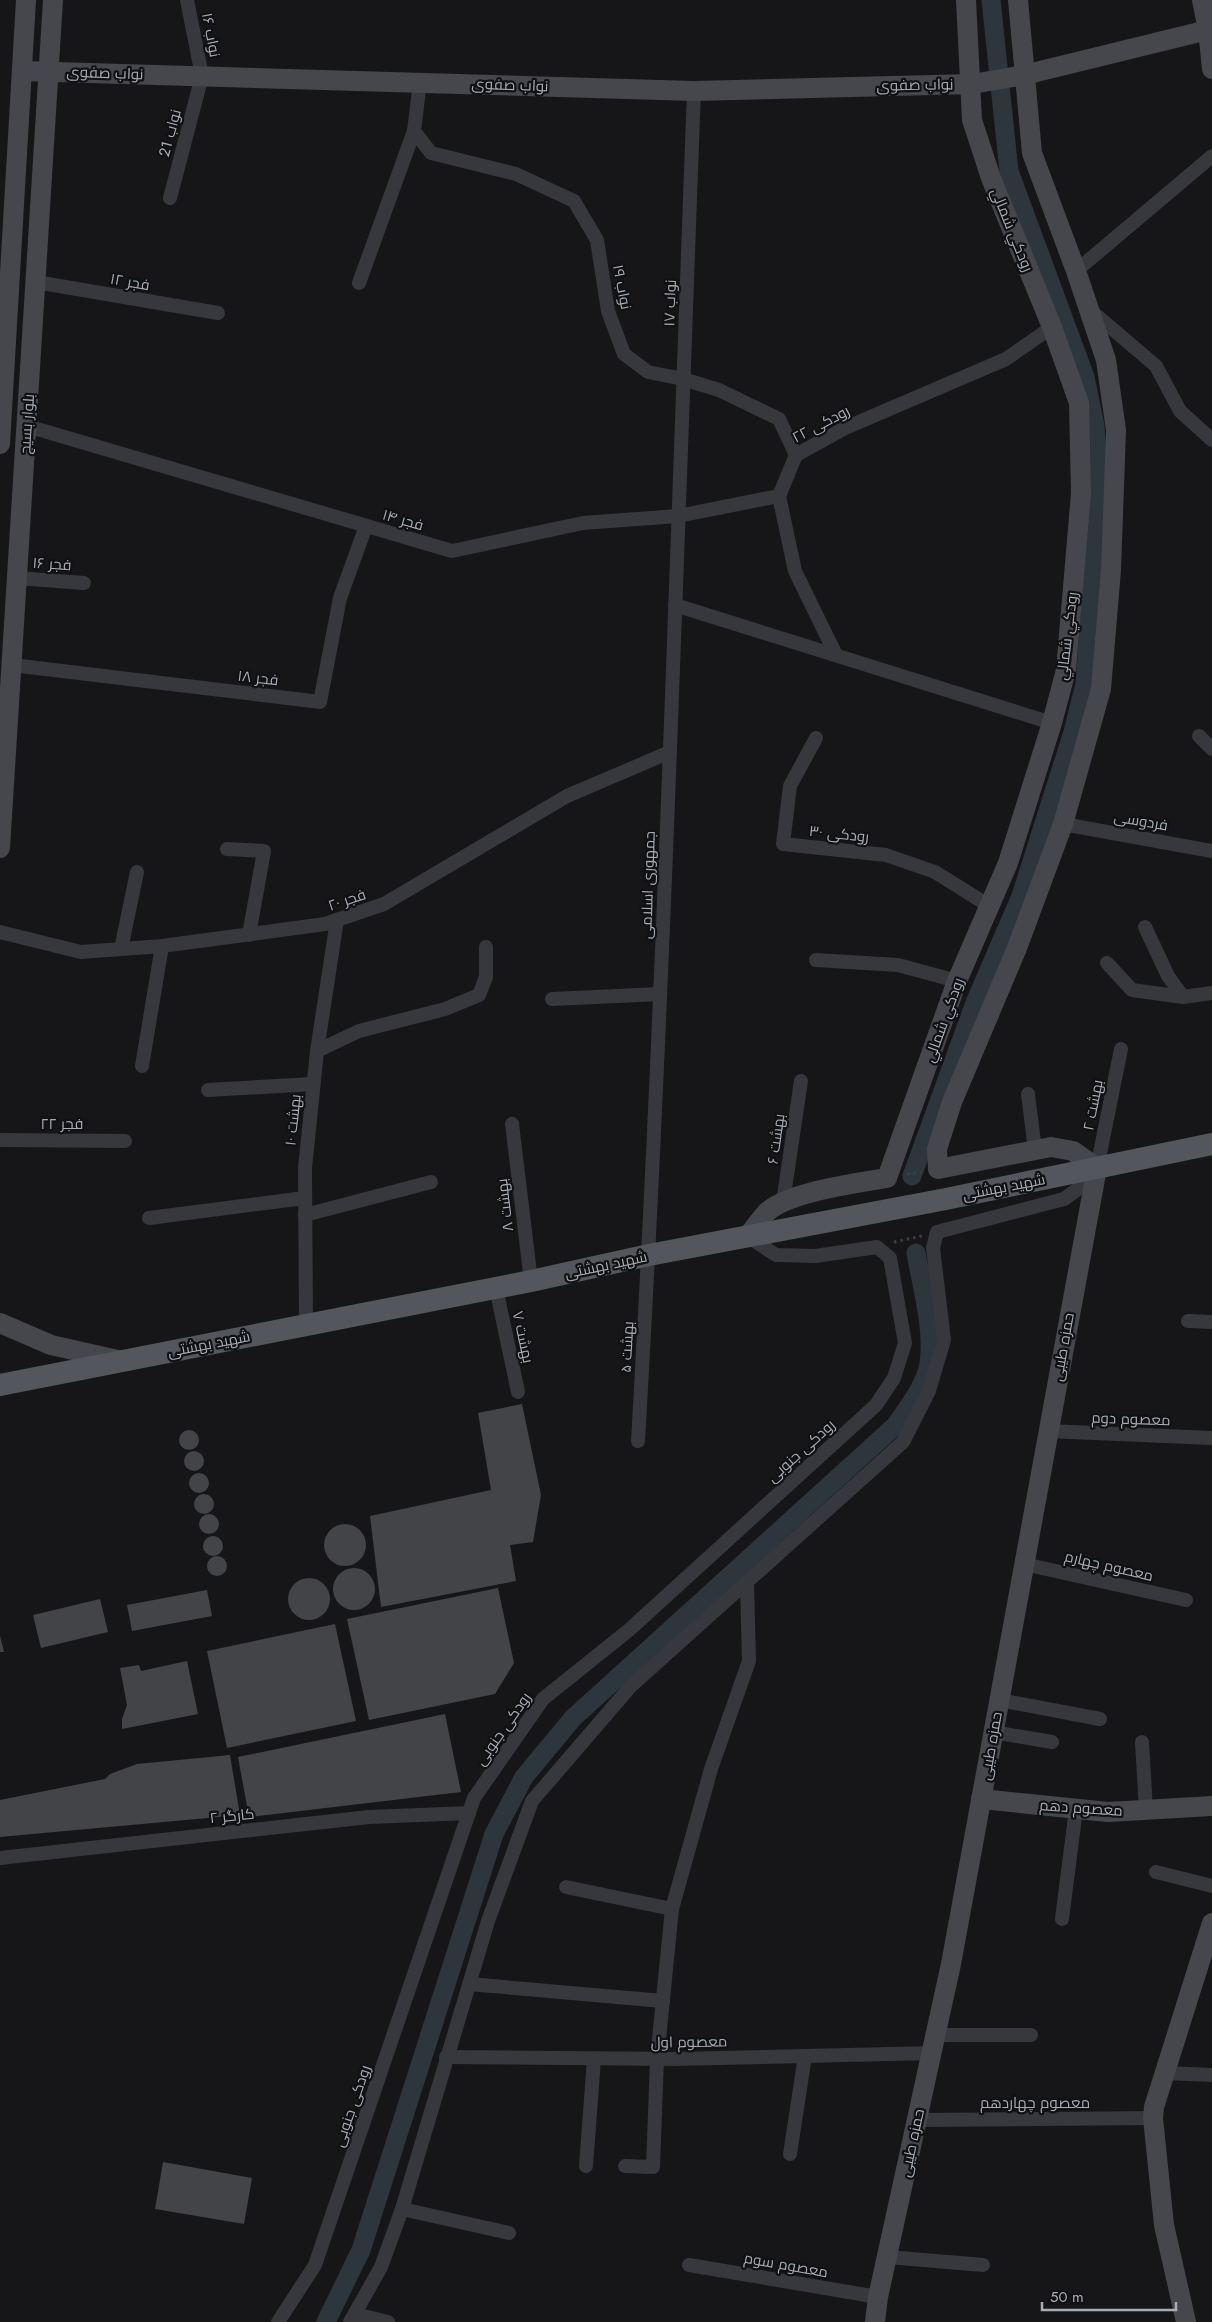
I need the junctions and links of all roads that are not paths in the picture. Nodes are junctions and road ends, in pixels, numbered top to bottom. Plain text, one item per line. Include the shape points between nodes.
1 (53, 0) edge
2 (187, 0) edge
3 (966, 0) edge
4 (1018, 0) edge
5 (1202, 0) edge
6 (25, 1) edge
7 (1210, 30) edge
8 (1212, 69) edge
9 (22, 70) junction
10 (49, 71) junction
11 (1024, 75) junction
12 (202, 76) junction
13 (420, 82) junction
14 (972, 84) junction
15 (694, 91) junction
16 (414, 131) junction
17 (1212, 156) edge
18 (170, 198) dead end
19 (1076, 271) junction
20 (36, 282) junction
21 (359, 283) dead end
22 (4, 298) edge
23 (1088, 308) junction
24 (218, 313) dead end
25 (1052, 327) junction
26 (683, 379) junction
27 (1, 422) edge
28 (26, 426) junction
29 (1212, 440) edge
30 (0, 444) edge
31 (796, 455) junction
32 (779, 496) junction
33 (678, 516) junction
34 (366, 526) junction
35 (17, 578) junction
36 (84, 583) dead end
37 (675, 605) junction
38 (836, 655) junction
39 (12, 665) junction
40 (1052, 722) junction
41 (1199, 736) dead end
42 (816, 738) dead end
43 (1212, 749) edge
44 (670, 752) junction
45 (1063, 824) junction
46 (0, 848) edge
47 (227, 849) dead end
48 (1212, 851) edge
49 (137, 872) dead end
50 (991, 906) junction
51 (338, 920) junction
52 (1145, 927) dead end
53 (0, 932) edge
54 (249, 935) junction
55 (162, 946) junction
56 (486, 947) dead end
57 (121, 949) junction
58 (816, 960) dead end
59 (1107, 963) dead end
60 (958, 981) junction
61 (1212, 993) edge
62 (660, 994) junction
63 (1183, 997) junction
64 (552, 999) dead end
65 (1121, 1049) dead end
66 (316, 1051) junction
67 (142, 1066) dead end
68 (801, 1081) dead end
69 (313, 1084) junction
70 (208, 1090) dead end
71 (1028, 1094) dead end
72 (512, 1124) dead end
73 (0, 1140) edge
74 (125, 1140) dead end
75 (1212, 1144) edge
76 (1035, 1150) junction
77 (1097, 1168) junction
78 (431, 1182) dead end
79 (305, 1198) junction
80 (783, 1202) junction
81 (305, 1215) junction
82 (149, 1218) dead end
83 (747, 1236) junction
84 (649, 1255) junction
85 (531, 1281) junction
86 (496, 1288) junction
87 (1188, 1321) dead end
88 (1212, 1322) edge
89 (0, 1323) edge
90 (306, 1325) junction
91 (122, 1361) junction
92 (0, 1384) edge
93 (518, 1392) dead end
94 (1048, 1431) junction
95 (1212, 1438) edge
96 (638, 1440) dead end
97 (1024, 1564) junction
98 (747, 1584) junction
99 (1186, 1600) dead end
100 (999, 1700) junction
101 (1100, 1719) dead end
102 (993, 1732) junction
103 (1052, 1742) dead end
104 (1142, 1742) dead end
105 (981, 1799) junction
106 (1212, 1806) edge
107 (1076, 1809) junction
108 (1146, 1810) junction
109 (468, 1813) junction
110 (0, 1858) edge
111 (1156, 1872) dead end
112 (1212, 1886) edge
113 (566, 1887) dead end
114 (672, 1910) junction
115 (1062, 1919) dead end
116 (1212, 1923) edge
117 (1206, 1960) edge
118 (469, 1984) junction
119 (663, 2001) junction
120 (1031, 2036) dead end
121 (935, 2044) junction
122 (805, 2056) junction
123 (446, 2057) junction
124 (594, 2058) junction
125 (657, 2059) junction
126 (1165, 2073) junction
127 (1212, 2075) edge
128 (1153, 2118) junction
129 (917, 2120) junction
130 (790, 2154) dead end
131 (586, 2166) dead end
132 (625, 2166) dead end
133 (402, 2209) junction
134 (509, 2233) dead end
135 (888, 2257) junction
136 (689, 2265) dead end
137 (983, 2265) dead end
138 (878, 2297) junction
139 (353, 2318) edge
140 (278, 2322) edge
141 (388, 2322) edge
142 (875, 2322) edge
143 (1186, 2322) edge

1 - 10 street, بلوار بسیج
2 - 12 street, نواب ۱۶
3 - 14 street, رودکي شمالي
4 - 11 street
5 - 7 street
6 - 9 street, بلوار بسیج
7 - 8 street
7 - 11 street
9 - 10 street, نواب صفوی
9 - 22 street, بلوار بسیج
10 - 12 street, نواب صفوی
10 - 20 street, بلوار بسیج
11 - 14 street, نواب صفوی
11 - 19 street via 1032,153
12 - 13 street, نواب صفوی
12 - 18 street, نواب 21
13 - 15 street, نواب صفوی
13 - 16 street
14 - 15 street, نواب صفوی
14 - 25 street, رودکي شمالي via 972,120 988,170
15 - 26 street, نواب ۱۷
16 - 21 street
16 - 26 street, نواب ۱۹ via 431,153 516,174 574,201 597,240 608,311 624,354 648,372
17 - 19 street
19 - 23 street
20 - 24 street, فجر ۱۲
20 - 28 street, بلوار بسیج
22 - 27 street, بلوار بسیج
23 - 29 street via 1156,366 1180,411
23 - 45 street via 1106,360 1116,430 1111,570 1100,689
25 - 31 street, رودکی ۲۲ via 1006,359 845,428
25 - 40 street, رودکي شمالي via 1079,403 1081,493 1066,670
26 - 31 street, نواب ۱۹ via 719,390 779,419
26 - 33 street, نواب ۱۷
27 - 30 street, بلوار بسیج
28 - 34 street, فجر ۱۴
28 - 35 street, بلوار بسیج
31 - 32 street, رودکی ۲۲
32 - 33 street, فجر ۱۴
32 - 38 street via 795,571
33 - 34 street, فجر ۱۴ via 583,523 452,551
33 - 37 street, جمهوری اسلامی
34 - 39 street, فجر ۱۸ via 340,598 320,702
35 - 36 street, فجر ۱۶
35 - 39 street, بلوار بسیج
37 - 38 street
37 - 44 street, جمهوری اسلامی
38 - 40 street
39 - 46 street, بلوار بسیج
40 - 50 street, رودکي شمالي via 1008,863
41 - 43 street
42 - 50 street, رودکی ۳۰ via 790,786 783,844 886,855 936,872
44 - 51 street, فجر ۲۰ via 567,796 384,904
44 - 62 street, جمهوری اسلامی
45 - 48 street, فردوسی
45 - 76 street via 1017,948 952,1102 937,1149 938,1169
47 - 54 street via 264,851
49 - 57 street
50 - 60 street, رودکي شمالي
51 - 54 street, فجر ۲۰
51 - 66 street, بهشت ۱۰
52 - 63 street via 1168,976
53 - 57 street, فجر ۲۰ via 81,952
54 - 55 street, فجر ۲۰
55 - 57 street, فجر ۲۰
55 - 67 street
56 - 66 street via 486,977 479,995 445,1009 359,1031
58 - 60 street via 898,965
59 - 63 street via 1132,990
60 - 80 street, رودکي شمالي via 887,1178
61 - 63 street
62 - 64 street
62 - 84 street, جمهوری اسلامی
65 - 77 street, بهشت ۲
66 - 69 street, بهشت ۱۰
68 - 80 street, بهشت ۶
69 - 70 street
69 - 79 street, بهشت ۱۰
71 - 76 street
72 - 85 street, بهشت ۸
73 - 74 street, فجر ۲۲
75 - 77 main road, شهید بهشتی
76 - 77 street via 1063,1148
77 - 83 main road, شهید بهشتی
77 - 94 street, حمزه طیبی
77 - 98 street via 1078,1189 1064,1198 937,1232 932,1248 944,1340 929,1391 903,1442
78 - 81 street
79 - 81 street, بهشت ۱۰
79 - 82 street
80 - 83 street via 768,1212
81 - 90 street, بهشت ۱۰
83 - 84 main road, شهید بهشتی
83 - 109 street, رودکی جنوبی via 776,1255 815,1256 877,1247 890,1258 905,1343 894,1378 876,1405 630,1630 543,1699 474,1798
84 - 85 main road, شهید بهشتی
84 - 96 street, بهشت ۵
85 - 86 main road, شهید بهشتی
86 - 90 main road, شهید بهشتی
86 - 93 street, بهشت ۷
87 - 88 street
89 - 91 street via 51,1344
90 - 91 main road, شهید بهشتی
91 - 92 main road, شهید بهشتی
94 - 95 street, معصوم دوم
94 - 97 street, حمزه طیبی
97 - 99 street, معصوم چهارم
97 - 100 street, حمزه طیبی
98 - 114 street via 749,1661 711,1769
98 - 118 street via 631,1686 532,1801 488,1921
100 - 101 street
100 - 102 street, حمزه طیبی
102 - 103 street
102 - 105 street, حمزه طیبی
104 - 108 street
105 - 107 street, معصوم دهم
105 - 121 street, حمزه طیبی
106 - 108 street, معصوم دهم
107 - 108 street, معصوم دهم via 1108,1812
107 - 115 street
109 - 110 street, کارگر ۲ via 369,1817
109 - 140 street, رودکی جنوبی via 314,2266
111 - 112 street
113 - 114 street
114 - 119 street
116 - 117 street
117 - 126 street
118 - 119 street
118 - 123 street
119 - 125 street
120 - 121 street, معصوم اول
121 - 122 street, معصوم اول
121 - 129 street, حمزه طیبی
122 - 125 street, معصوم اول
122 - 130 street
123 - 124 street, معصوم اول
123 - 133 street
124 - 125 street, معصوم اول
124 - 131 street
125 - 132 street via 653,2167
126 - 127 street
126 - 128 street
128 - 129 street, معصوم چهاردهم
128 - 143 street via 1164,2225
129 - 135 street, حمزه طیبی
133 - 134 street
133 - 139 street via 381,2267
135 - 137 street
135 - 138 street, حمزه طیبی
136 - 138 street, معصوم سوم
138 - 142 street, حمزه طیبی
139 - 141 street

